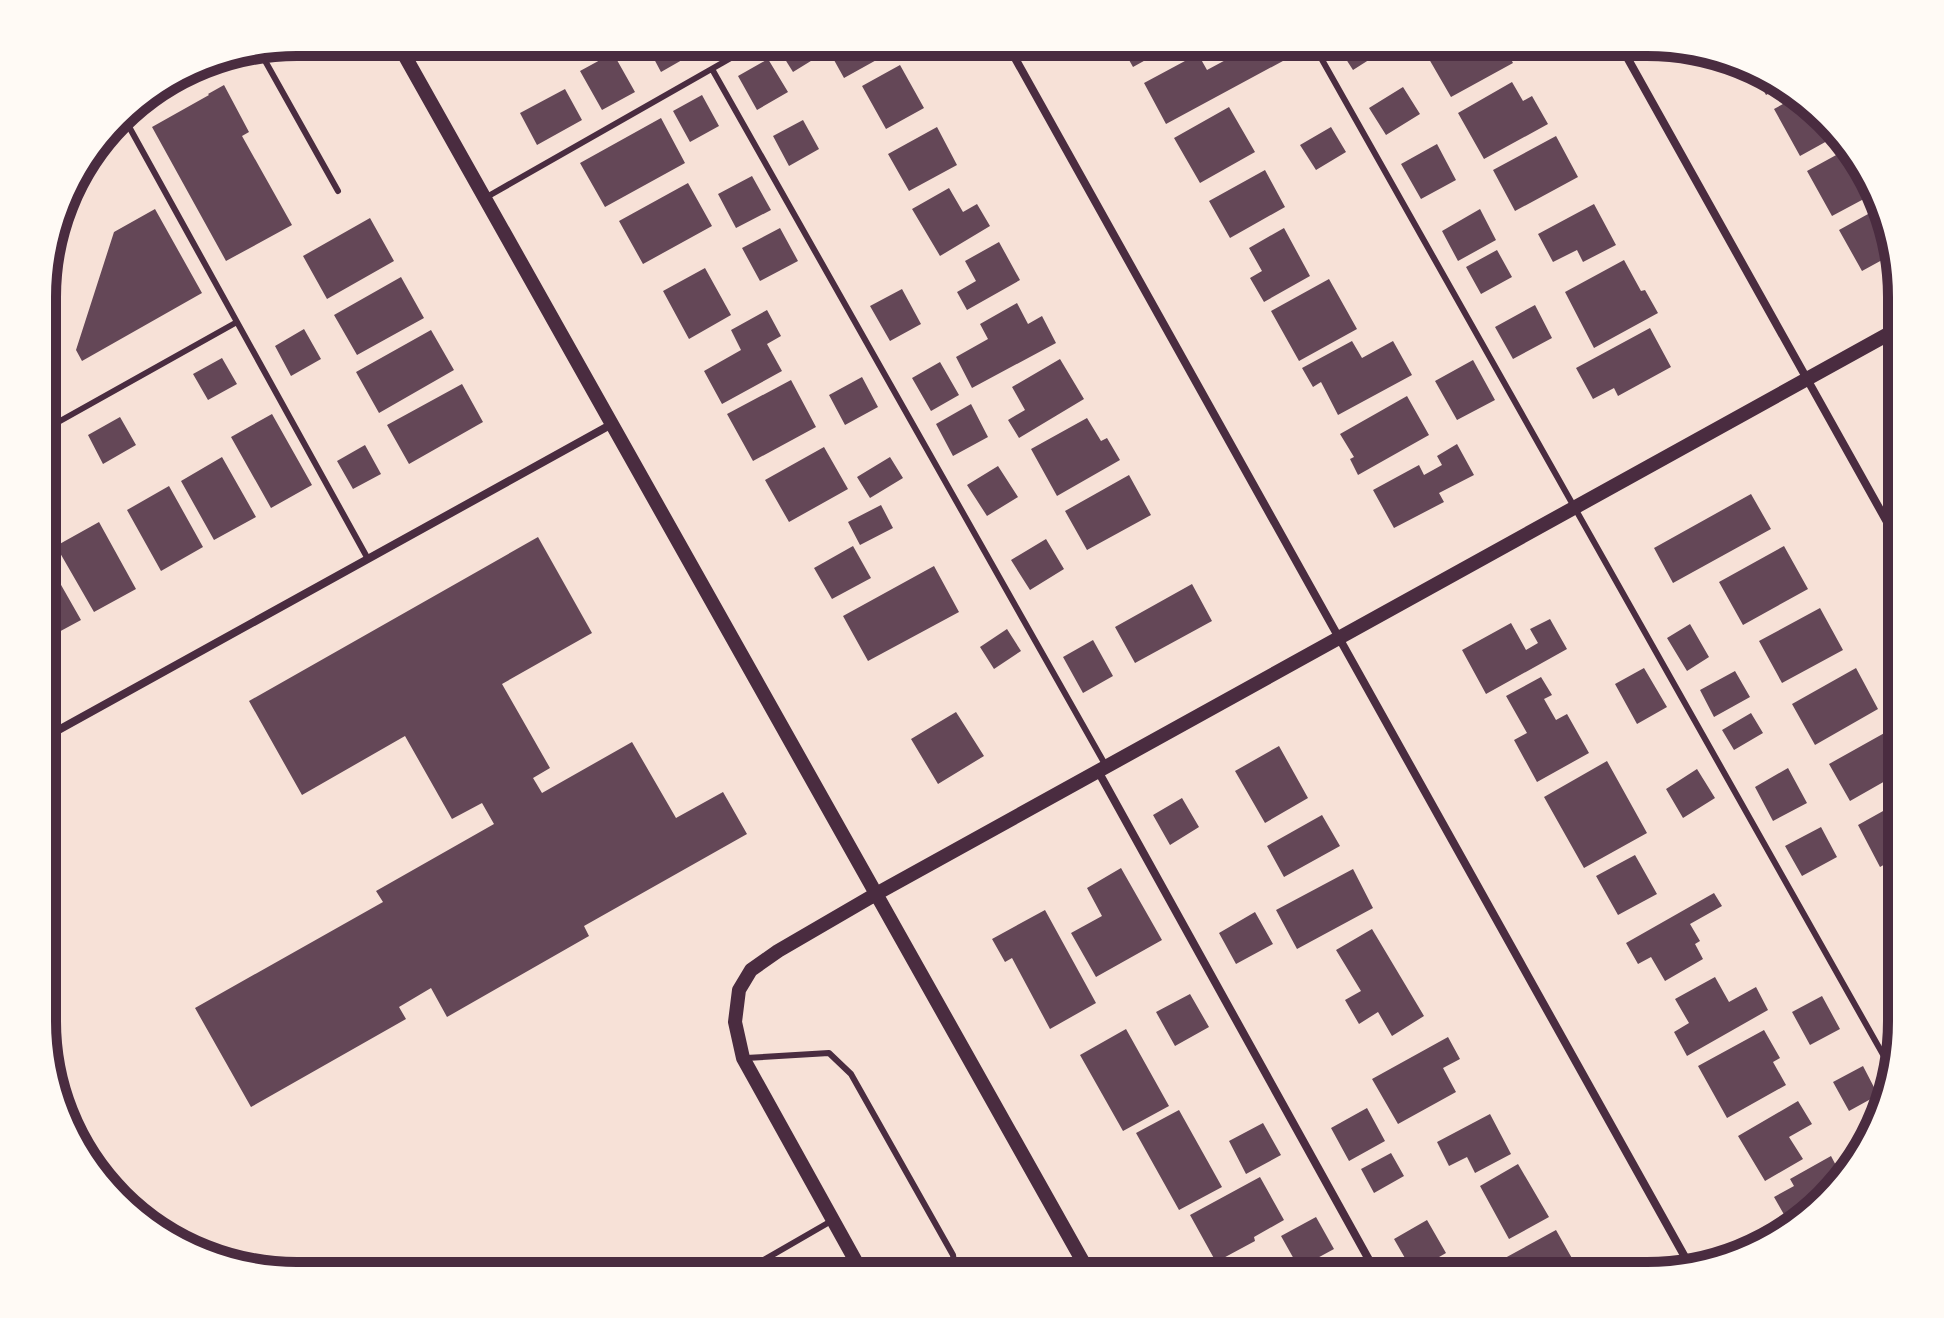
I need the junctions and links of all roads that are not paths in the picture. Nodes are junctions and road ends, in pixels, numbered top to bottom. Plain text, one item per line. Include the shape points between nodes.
1 (405, 56) edge
2 (735, 56) edge
3 (1014, 56) edge
4 (1320, 56) edge
5 (1626, 56) edge
6 (264, 58) edge
7 (712, 69) junction
8 (130, 124) edge
9 (338, 191) dead end
10 (485, 198) junction
11 (237, 322) junction
12 (1887, 335) edge
13 (1807, 379) junction
14 (56, 423) edge
15 (612, 424) junction
16 (1575, 508) junction
17 (1887, 522) edge
18 (368, 559) junction
19 (1338, 638) junction
20 (56, 731) edge
21 (1102, 769) junction
22 (876, 894) junction
23 (1884, 1057) edge
24 (743, 1058) junction
25 (833, 1220) junction
26 (1686, 1258) edge
27 (1083, 1261) edge
28 (1370, 1261) edge
29 (761, 1262) edge
30 (856, 1262) edge
31 (954, 1262) edge

1 - 10 street
2 - 7 lane
3 - 19 street
4 - 16 lane
5 - 13 street
6 - 9 lane
7 - 10 lane
7 - 21 lane
8 - 11 lane
10 - 15 street
11 - 14 lane
11 - 18 lane
12 - 13 street
13 - 16 street
13 - 17 street
15 - 18 street
15 - 22 street
16 - 19 street
16 - 23 lane
18 - 20 street
19 - 21 street
19 - 26 street
21 - 22 street
21 - 28 street
22 - 24 street via 751,970 739,990 735,1022
22 - 27 street
24 - 25 street
24 - 31 lane via 829,1053 851,1074
25 - 29 lane
25 - 30 street

